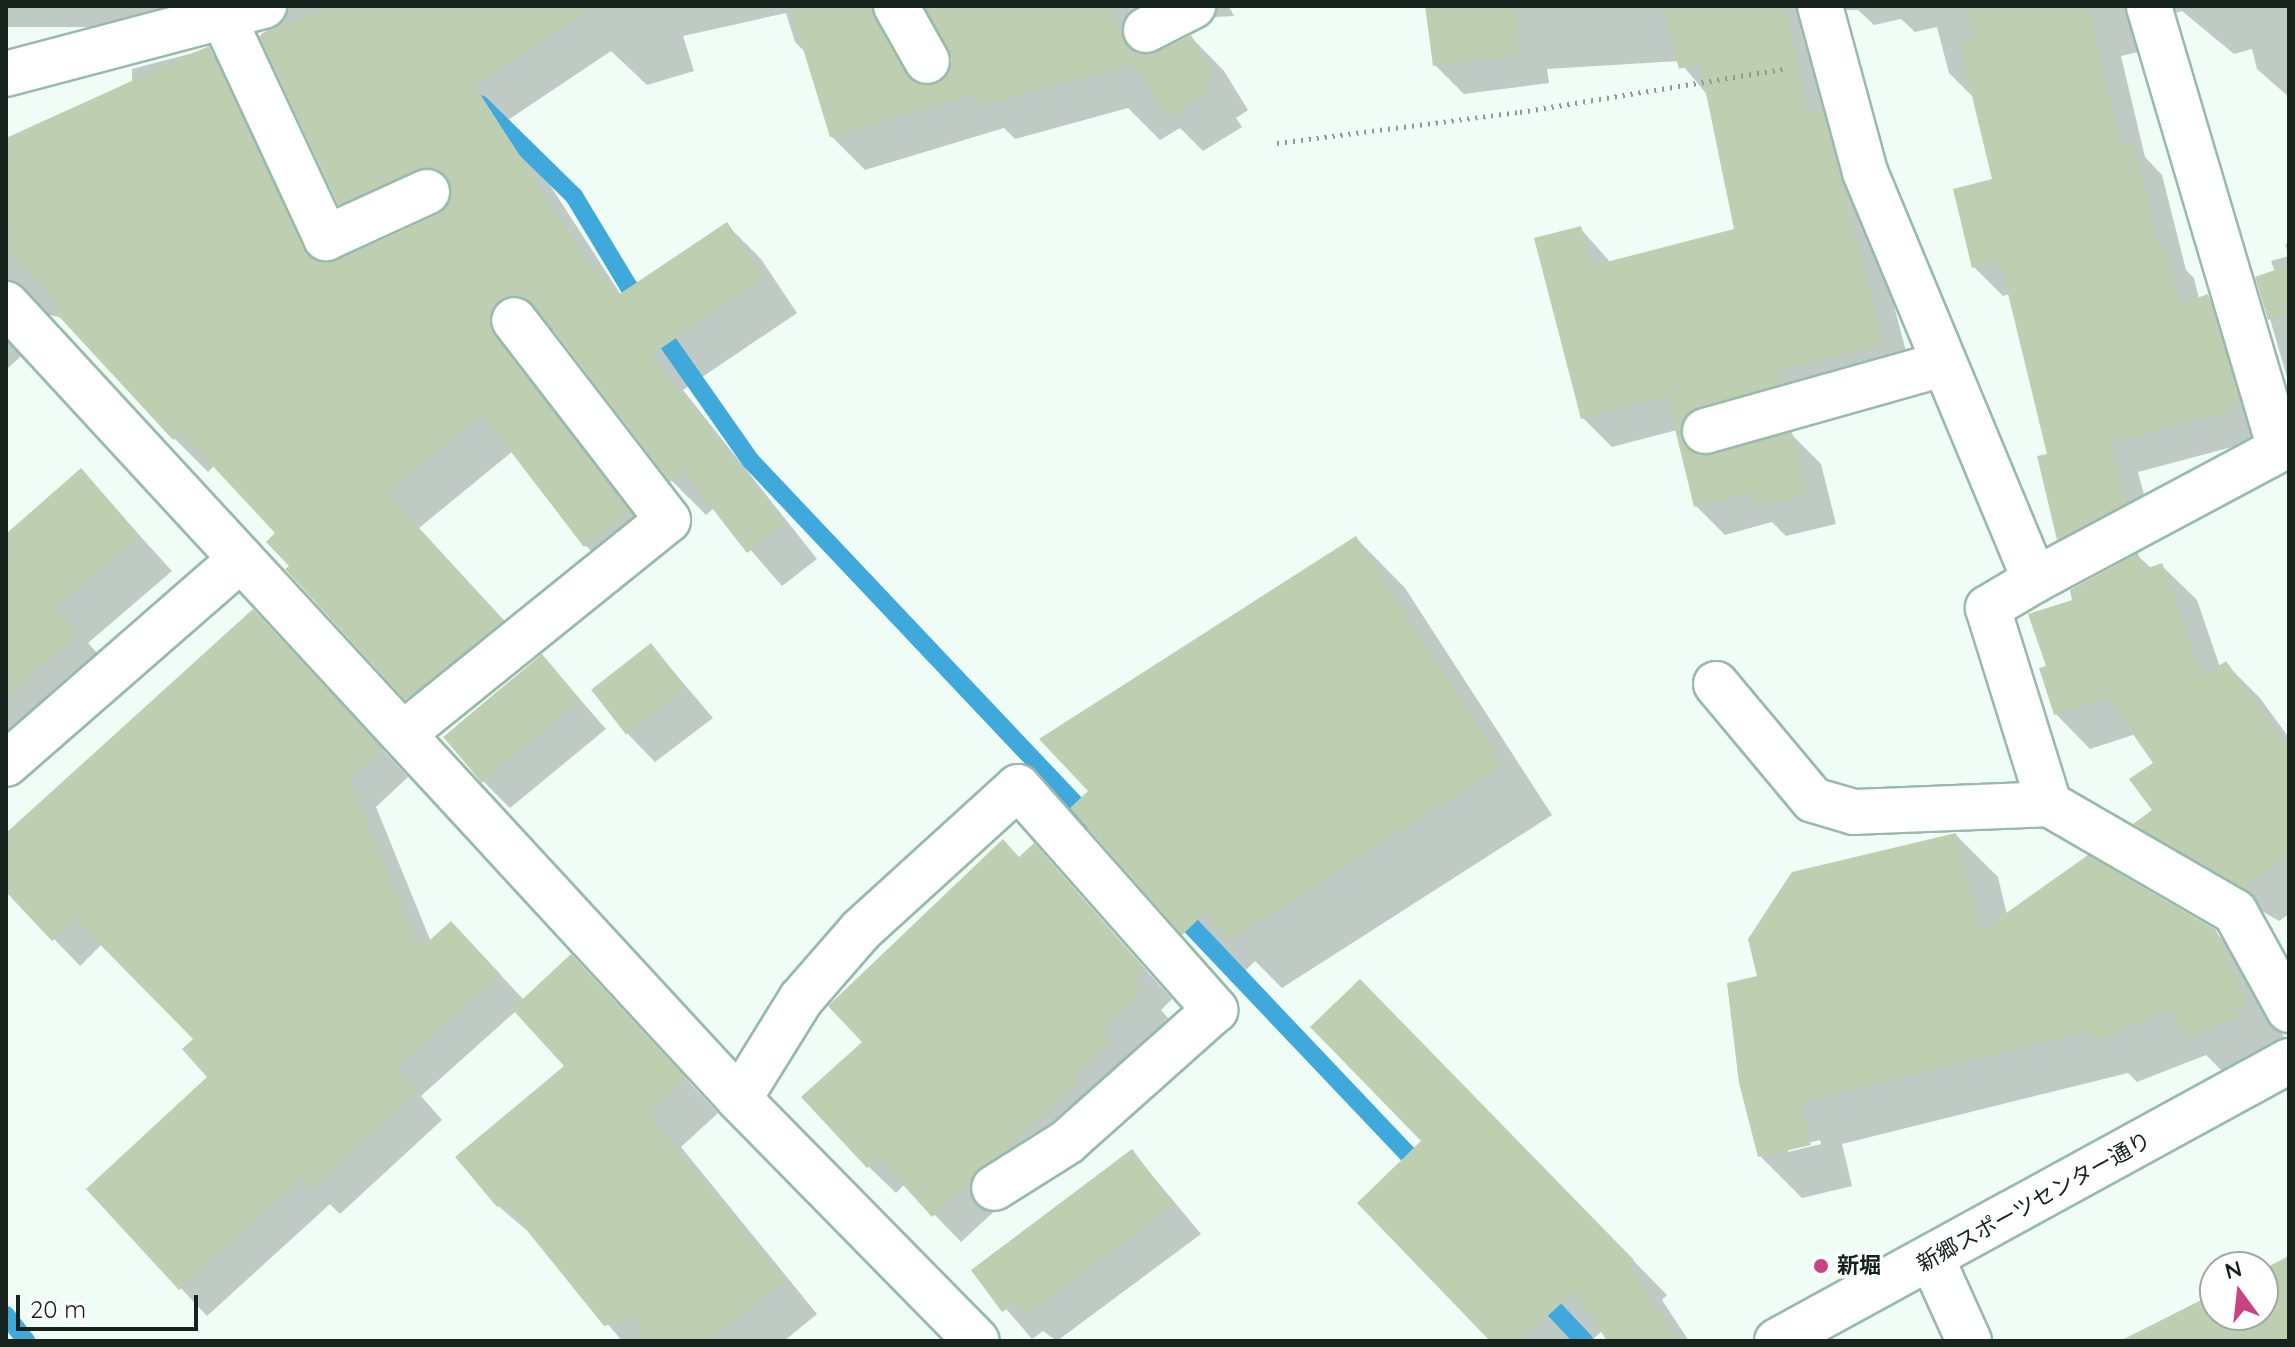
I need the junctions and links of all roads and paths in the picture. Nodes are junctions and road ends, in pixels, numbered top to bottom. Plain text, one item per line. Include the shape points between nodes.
1 (264, 6) edge
2 (896, 6) edge
3 (1193, 6) edge
4 (1820, 6) edge
5 (2149, 6) edge
6 (223, 17) junction
7 (1146, 30) dead end
8 (927, 61) dead end
9 (1834, 61) junction
10 (6, 74) edge
11 (1277, 143) dead end
12 (427, 192) dead end
13 (6, 304) edge
14 (514, 320) dead end
15 (1944, 364) junction
16 (1705, 431) dead end
17 (241, 559) junction
18 (2035, 580) junction
19 (1716, 684) dead end
20 (404, 733) junction
21 (6, 764) edge
22 (2049, 804) junction
23 (2289, 1010) edge
24 (2289, 1061) edge
25 (739, 1099) junction
26 (994, 1188) dead end
27 (1932, 1259) junction
28 (977, 1341) edge
29 (1777, 1341) edge
30 (1969, 1341) edge

1 - 6 street
2 - 8 street
3 - 7 street
4 - 9 street
5 - 18 street via 2280,449
6 - 10 street
6 - 12 street via 326,238
9 - 11 path via 1520,112
9 - 15 street via 1865,172
13 - 17 street
14 - 20 street via 668,520
15 - 16 street
15 - 18 street
17 - 20 street
17 - 21 street
18 - 22 street via 1988,608
19 - 22 street via 1813,800 1854,812
20 - 25 street
22 - 23 street via 2235,912
24 - 27 street, 新郷スポーツセンター通り
25 - 26 street via 801,999 861,930 1018,787 1215,1010 1067,1142
25 - 28 street
27 - 29 street, 新郷スポーツセンター通り
27 - 30 street

